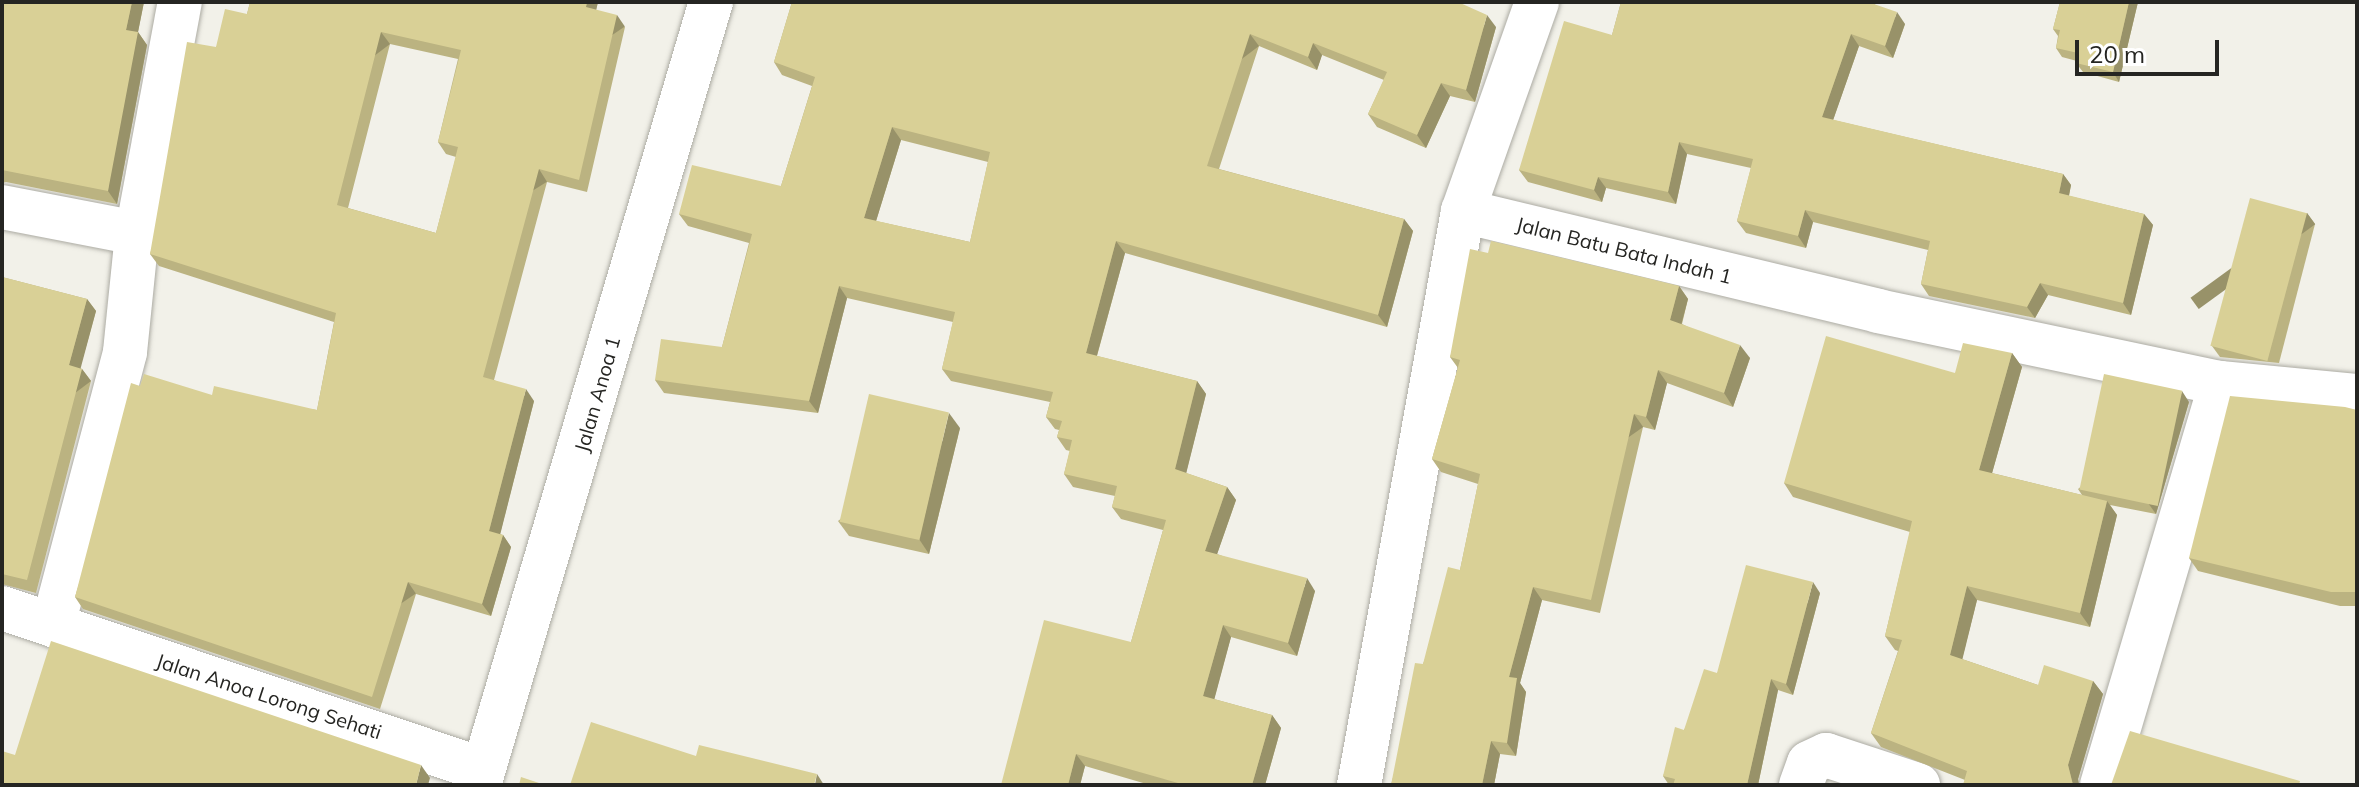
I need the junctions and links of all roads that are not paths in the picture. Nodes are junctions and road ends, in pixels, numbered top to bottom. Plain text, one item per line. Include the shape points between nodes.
1 (180, 2) edge
2 (711, 2) edge
3 (1537, 2) edge
4 (2, 207) edge
5 (1463, 211) junction
6 (137, 233) junction
7 (2221, 383) junction
8 (2357, 396) edge
9 (2, 608) edge
10 (53, 625) junction
11 (482, 777) edge
12 (1359, 785) edge
13 (1801, 785) edge
14 (1918, 785) edge
15 (2102, 785) edge

1 - 6 street
2 - 11 street, Jalan Anoa 1
3 - 5 street
4 - 6 street
5 - 7 street, Jalan Batu Bata Indah 1 via 1878,311
5 - 12 street
6 - 10 street via 125,352
7 - 8 street, Jalan Batu Bata Indah 1
7 - 15 street
9 - 10 street, Jalan Anoa Lorong Sehati
10 - 11 street, Jalan Anoa Lorong Sehati
13 - 14 street via 1809,763 1826,755

